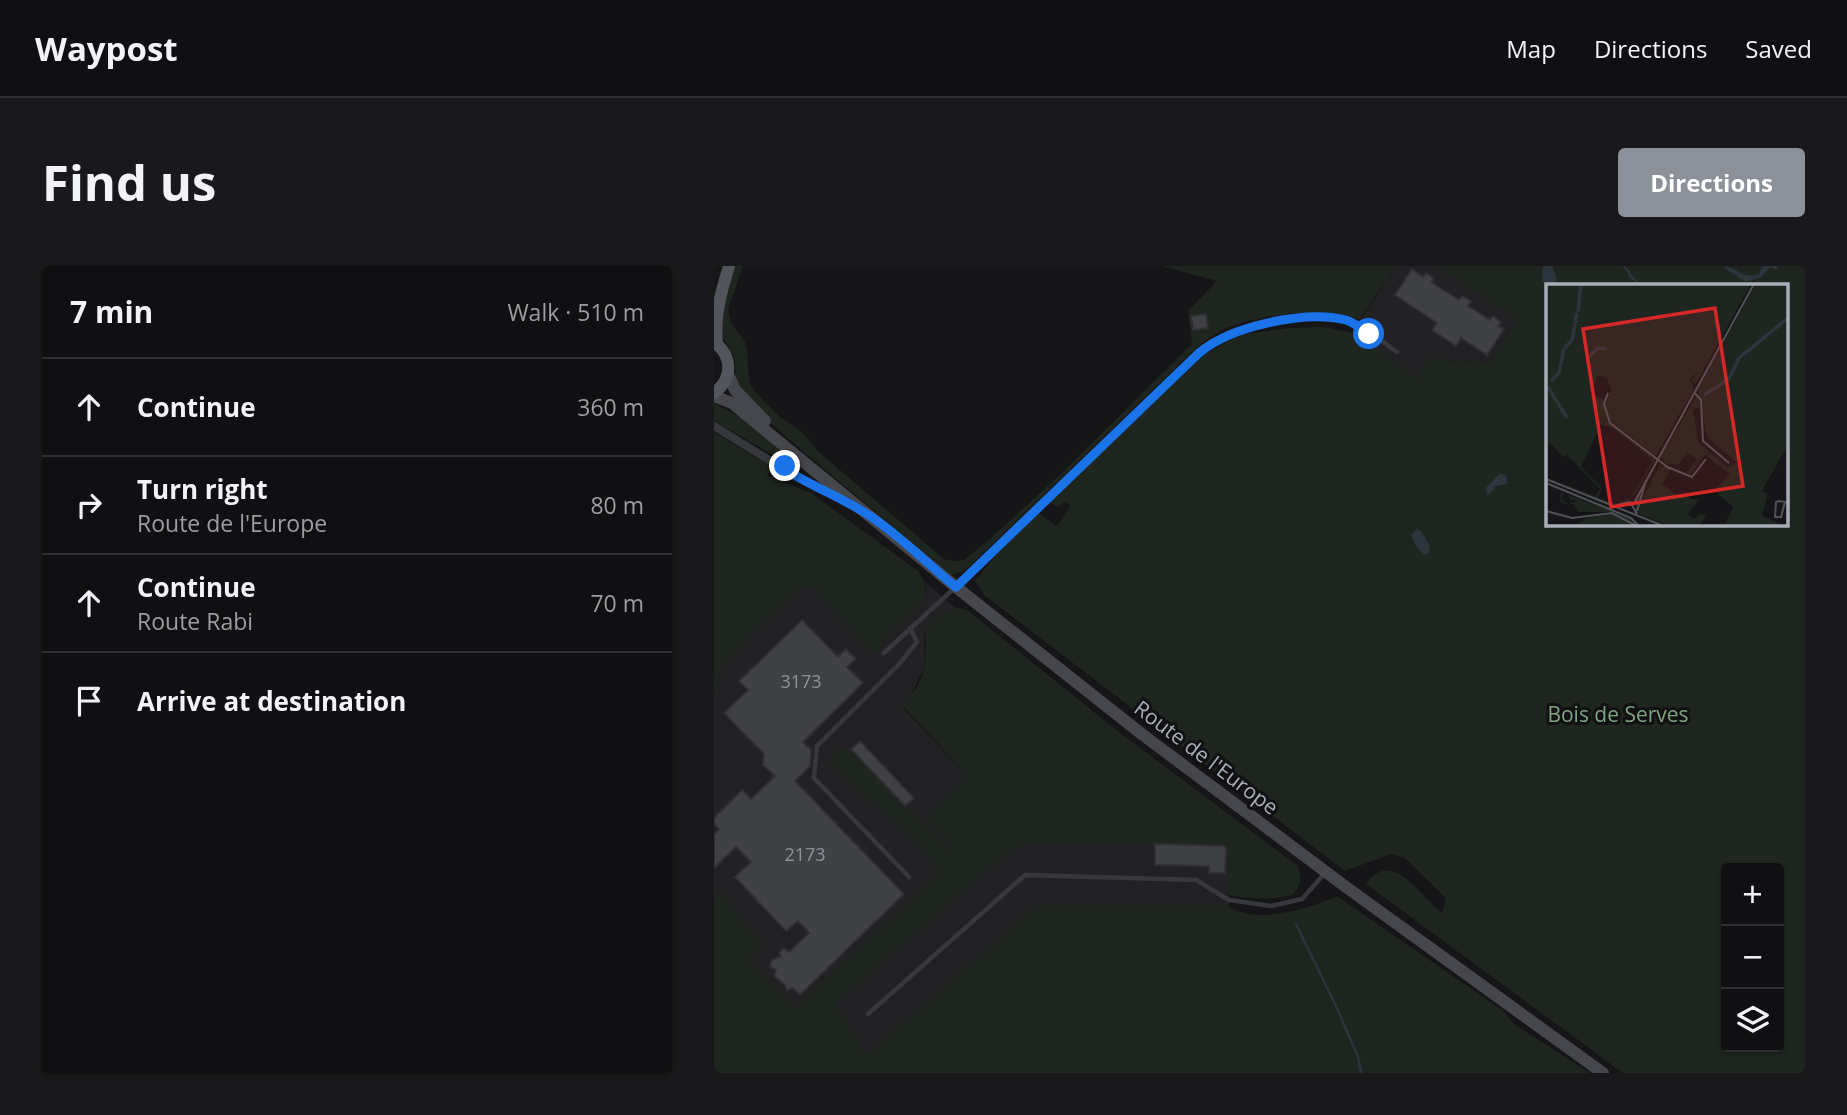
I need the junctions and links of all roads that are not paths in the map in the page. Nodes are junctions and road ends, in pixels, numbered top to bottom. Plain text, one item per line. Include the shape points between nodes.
1 (728, 266) edge
2 (714, 284) edge
3 (715, 343) edge
4 (1397, 352) dead end
5 (728, 374) junction
6 (714, 395) edge
7 (714, 426) edge
8 (799, 457) junction
9 (780, 466) junction
10 (870, 515) junction
11 (956, 587) junction
12 (911, 628) junction
13 (884, 653) dead end
14 (1325, 872) junction
15 (909, 877) dead end
16 (868, 1014) dead end
17 (1603, 1073) edge

1 - 2 main road
1 - 3 main road via 716,309
3 - 5 main road via 726,355
4 - 11 lane via 1353,323 1335,319 1273,323 1220,338
5 - 6 main road
5 - 8 street, Route de l'Europe via 735,390
6 - 8 street, Route de l'Europe via 732,403
7 - 9 street
8 - 9 street via 791,466
8 - 10 street, Route de l'Europe
9 - 10 street
10 - 11 street, Route de l'Europe
11 - 12 lane
11 - 14 street, Route de l'Europe via 1134,729
12 - 13 lane
12 - 15 lane via 916,642 900,663 817,746 814,778
14 - 16 lane via 1302,899 1271,906 1229,900 1196,880 1025,875
14 - 17 street, Route de l'Europe

